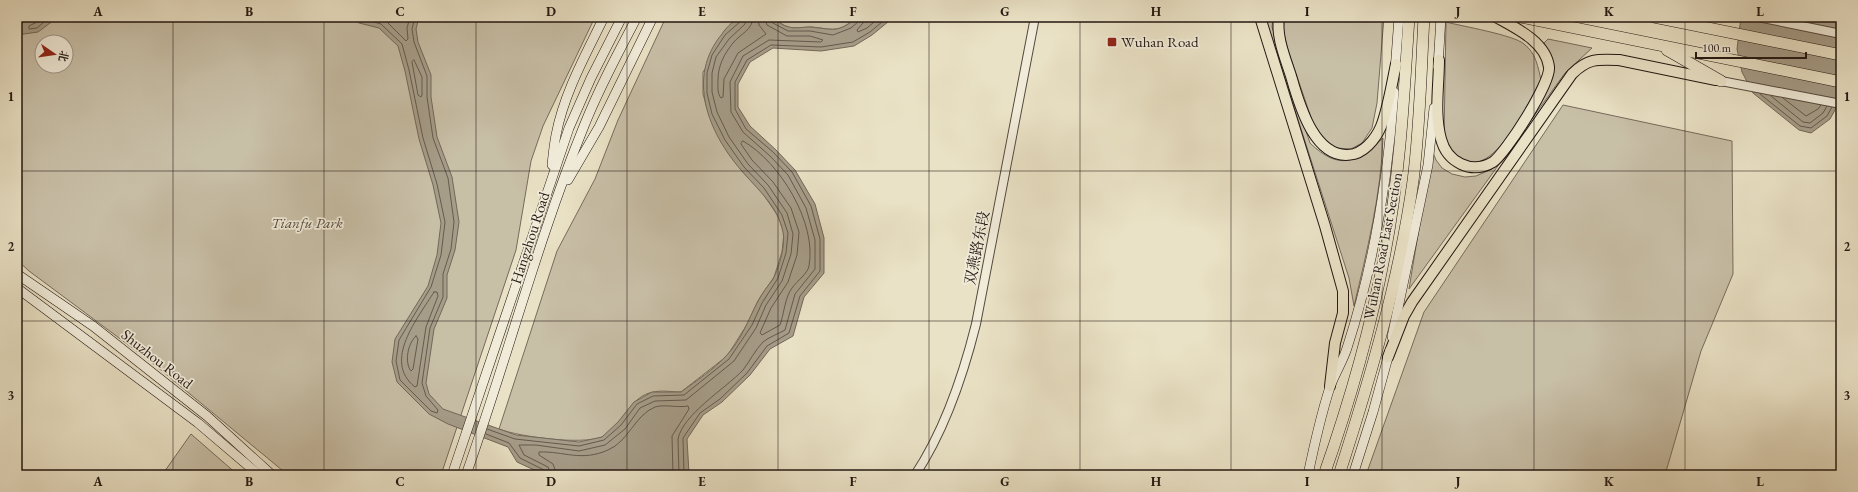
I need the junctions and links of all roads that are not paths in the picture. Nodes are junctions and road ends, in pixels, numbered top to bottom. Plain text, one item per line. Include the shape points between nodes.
1 (604, 17) edge
2 (622, 17) edge
3 (637, 17) edge
4 (654, 17) edge
5 (1035, 17) edge
6 (1260, 17) edge
7 (1279, 17) edge
8 (1399, 17) edge
9 (1409, 17) edge
10 (1424, 17) edge
11 (1441, 17) edge
12 (1496, 17) edge
13 (1521, 17) edge
14 (1654, 17) edge
15 (1680, 17) edge
16 (1758, 17) edge
17 (1667, 20) junction
18 (1841, 34) edge
19 (1660, 45) junction
20 (1841, 55) edge
21 (1439, 60) junction
22 (1396, 64) junction
23 (1721, 81) junction
24 (1841, 82) edge
25 (1841, 104) edge
26 (550, 181) junction
27 (557, 199) junction
28 (17, 274) edge
29 (17, 288) edge
30 (1388, 357) junction
31 (1330, 386) junction
32 (259, 475) edge
33 (272, 475) edge
34 (452, 475) edge
35 (466, 475) edge
36 (915, 475) edge
37 (1308, 475) edge
38 (1324, 475) edge
39 (1339, 475) edge
40 (1353, 475) edge

1 - 26 main road via 578,70 562,113 556,134
2 - 26 main road, Hangzhou Road via 579,104
3 - 27 main road, Hangzhou Road via 596,97
4 - 27 main road via 599,127
5 - 36 street, 双燕路东段 via 970,350 952,402
6 - 31 main road via 1343,291 1343,313 1335,343
7 - 22 main road via 1280,40 1301,108 1310,129 1327,149 1337,154 1359,152 1368,147 1376,136 1383,122
8 - 22 main road
9 - 38 highway, Wuhan Road East Section via 1402,125 1385,252 1353,384
10 - 39 highway, Wuhan Road East Section via 1413,180 1403,234 1367,389
11 - 21 main road
12 - 21 main road via 1526,34 1541,49 1550,68 1543,91 1503,152 1493,162 1482,166 1455,162 1441,139 1438,117
13 - 19 highway
14 - 17 highway
15 - 17 highway
16 - 18 street
17 - 20 highway
19 - 23 highway
19 - 24 highway
21 - 30 main road via 1428,165
22 - 31 main road via 1390,149 1382,204 1364,289 1347,349
23 - 25 street
23 - 30 main road via 1619,60 1591,60 1581,65 1572,74 1412,302
26 - 34 main road, Hangzhou Road
27 - 35 main road, Hangzhou Road
28 - 33 main road, Shuzhou Road via 92,326 207,416
29 - 32 main road, Shuzhou Road via 198,423
30 - 40 main road
31 - 37 main road

